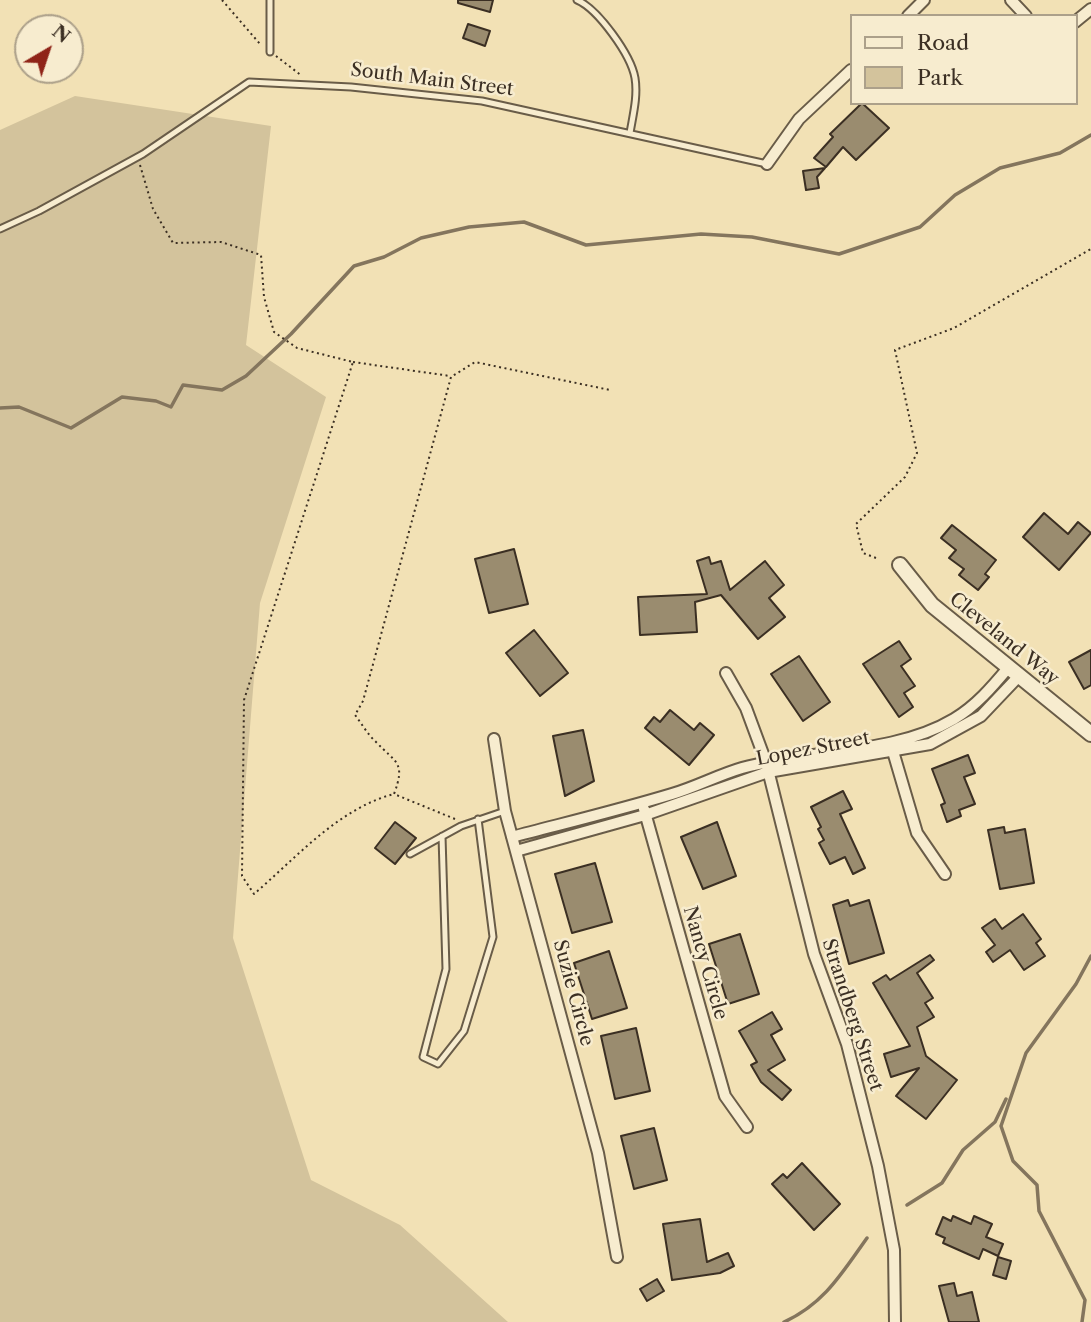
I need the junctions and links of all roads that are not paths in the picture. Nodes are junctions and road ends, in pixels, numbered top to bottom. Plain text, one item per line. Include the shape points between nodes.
1 (270, 0) edge
2 (576, 0) edge
3 (924, 0) edge
4 (1011, 0) edge
5 (1091, 9) edge
6 (910, 14) edge
7 (1024, 14) edge
8 (1077, 20) edge
9 (270, 52) dead end
10 (850, 70) edge
11 (630, 133) junction
12 (767, 164) joint
13 (0, 229) edge
14 (900, 565) dead end
15 (1013, 672) junction
16 (726, 673) dead end
17 (1091, 734) edge
18 (494, 738) dead end
19 (892, 747) junction
20 (767, 767) junction
21 (642, 803) junction
22 (505, 811) junction
23 (645, 815) junction
24 (478, 819) junction
25 (442, 836) junction
26 (512, 837) junction
27 (516, 851) junction
28 (410, 854) dead end
29 (945, 874) dead end
30 (747, 1127) dead end
31 (617, 1257) dead end
32 (895, 1322) edge

1 - 9 lane
2 - 11 lane via 593,9 631,65 636,95
3 - 6 street
4 - 7 street
5 - 8 street
10 - 12 street, South Main Street via 799,119
11 - 12 lane, South Main Street
11 - 13 lane, South Main Street via 482,101 249,82 138,157
14 - 15 street, Cleveland Way via 932,605
15 - 17 street, Cleveland Way
15 - 19 street, Lopez Street via 954,719
16 - 20 street, Strandberg Street via 746,708
18 - 22 street, Suzie Circle
19 - 20 street, Lopez Street
19 - 29 street via 917,832
20 - 21 street, Lopez Street
20 - 23 street, Lopez Street
20 - 32 street, Strandberg Street via 814,954 847,1044 878,1166 894,1250
21 - 23 street, Nancy Circle
21 - 26 street, Lopez Street
22 - 24 lane
22 - 26 street, Suzie Circle
23 - 27 street, Lopez Street
23 - 30 street, Nancy Circle via 725,1096
24 - 25 lane
24 - 25 lane via 494,937 464,1031 438,1064 424,1057 446,969
25 - 28 lane
26 - 27 street, Suzie Circle
27 - 31 street, Suzie Circle via 598,1153

